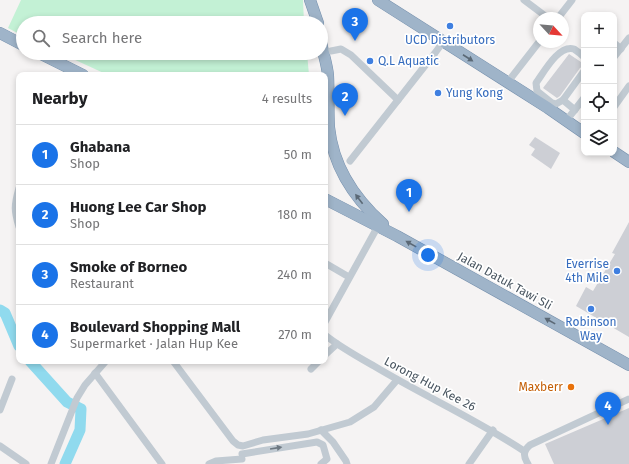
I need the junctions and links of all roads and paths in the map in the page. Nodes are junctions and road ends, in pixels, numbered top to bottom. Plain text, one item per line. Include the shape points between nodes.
1 (310, 0) edge
2 (378, 0) edge
3 (524, 0) edge
4 (572, 0) edge
5 (540, 12) edge
6 (563, 12) edge
7 (316, 16) edge
8 (0, 33) edge
9 (629, 38) edge
10 (16, 41) edge
11 (443, 42) junction
12 (617, 46) edge
13 (534, 48) edge
14 (621, 49) junction
15 (331, 51) joint
16 (617, 54) edge
17 (581, 55) edge
18 (53, 60) edge
19 (325, 60) edge
20 (76, 72) edge
21 (328, 72) edge
22 (328, 74) joint
23 (581, 75) edge
24 (507, 83) junction
25 (629, 86) edge
26 (398, 100) junction
27 (563, 100) junction
28 (581, 102) edge
29 (617, 103) edge
30 (575, 110) junction
31 (566, 121) junction
32 (581, 131) edge
33 (617, 154) edge
34 (350, 161) dead end
35 (629, 162) edge
36 (16, 198) edge
37 (328, 201) edge
38 (16, 217) edge
39 (378, 226) junction
40 (397, 236) junction
41 (328, 265) edge
42 (350, 277) junction
43 (328, 317) edge
44 (328, 338) edge
45 (337, 344) junction
46 (328, 352) edge
47 (103, 364) edge
48 (175, 364) edge
49 (316, 364) edge
50 (628, 367) edge
51 (311, 369) dead end
52 (95, 373) junction
53 (12, 379) dead end
54 (397, 380) junction
55 (629, 399) edge
56 (0, 410) edge
57 (321, 430) junction
58 (493, 430) junction
59 (308, 434) junction
60 (310, 443) junction
61 (0, 446) edge
62 (241, 446) junction
63 (524, 451) junction
64 (242, 459) edge
65 (26, 464) edge
66 (51, 464) edge
67 (162, 464) edge
68 (209, 464) edge
69 (322, 464) edge
70 (347, 464) edge
71 (469, 464) edge
72 (528, 464) edge

1 - 7 highway
2 - 11 highway
3 - 5 street
4 - 6 street
8 - 10 highway
9 - 14 street
11 -> 24 highway
11 - 26 street
12 - 14 street
13 - 24 street
14 - 16 street
15 - 22 highway
15 - 26 street via 341,49 351,55
17 - 27 street via 566,48 559,52 536,83 537,91 552,102 556,104
18 - 20 highway
19 - 21 highway
40 -> 22 highway via 366,209 335,158 329,128
23 - 27 street
24 - 31 highway
25 - 29 street
26 - 34 street
27 - 30 street
28 - 30 street
30 - 31 street
31 - 32 highway
33 - 35 highway
36 - 38 street
37 - 39 highway, Jalan Datuk Tawi Sli
39 - 40 highway, Jalan Datuk Tawi Sli
39 - 42 street
50 -> 40 highway, Jalan Datuk Tawi Sli
41 - 42 street
42 - 43 street
44 - 45 street, Lorong Hup Kee 26
45 - 46 street
45 - 54 street, Lorong Hup Kee 26
47 - 52 street
48 - 62 street via 233,442
49 - 51 street
52 - 66 street via 77,398
52 - 67 street
53 - 56 street
54 - 57 street via 374,406 350,422
54 - 58 street, Lorong Hup Kee 26
55 - 63 street via 530,445
57 - 59 street
57 - 70 street via 333,442
58 - 63 street, Lorong Hup Kee 26
58 - 71 street
59 - 60 street
59 - 62 street via 263,440
64 -> 60 street
60 - 69 street via 323,444 327,458
61 - 65 street
62 - 64 street
63 - 72 street
64 - 68 street

